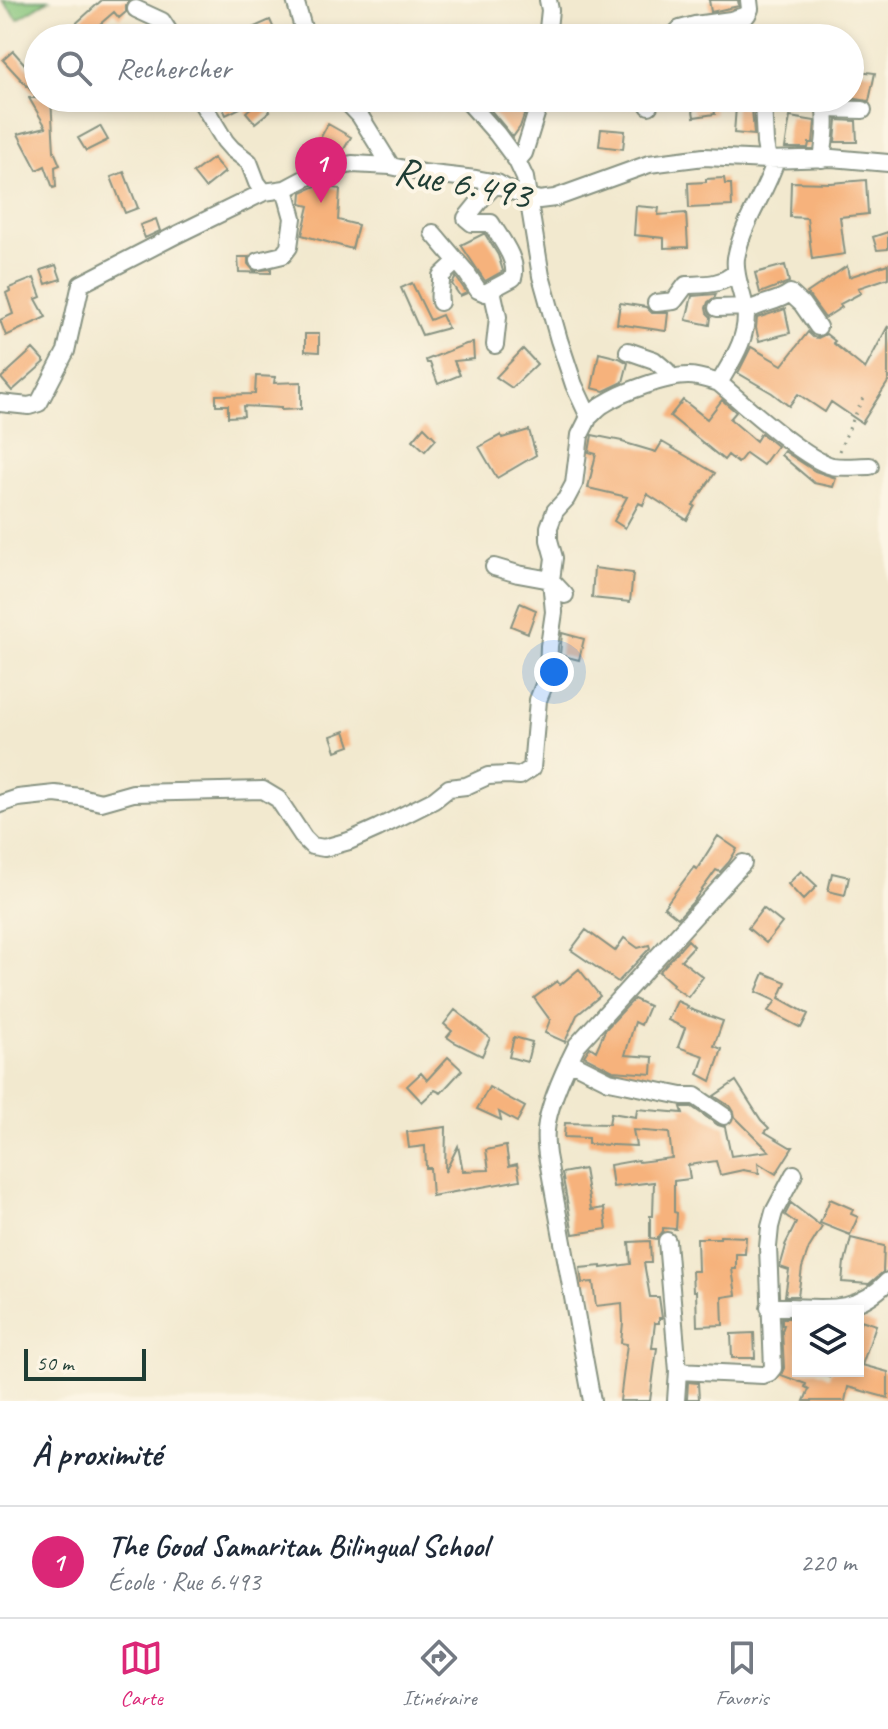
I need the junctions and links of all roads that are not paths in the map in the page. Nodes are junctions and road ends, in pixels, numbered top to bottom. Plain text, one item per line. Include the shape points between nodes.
1 (295, 0) edge
2 (548, 0) edge
3 (749, 0) edge
4 (136, 9) dead end
5 (164, 24) edge
6 (302, 24) edge
7 (548, 24) edge
8 (702, 24) edge
9 (207, 112) edge
10 (356, 112) edge
11 (477, 112) edge
12 (537, 112) edge
13 (764, 112) edge
14 (824, 112) edge
15 (822, 159) junction
16 (772, 160) junction
17 (517, 161) junction
18 (888, 163) edge
19 (391, 166) junction
20 (497, 183) junction
21 (285, 189) junction
22 (264, 192) junction
23 (529, 197) junction
24 (433, 233) dead end
25 (258, 261) dead end
26 (457, 261) junction
27 (736, 272) junction
28 (492, 290) junction
29 (440, 302) dead end
30 (656, 303) dead end
31 (717, 308) dead end
32 (746, 310) junction
33 (818, 327) dead end
34 (495, 345) dead end
35 (628, 351) dead end
36 (667, 378) junction
37 (719, 383) junction
38 (0, 403) edge
39 (589, 417) junction
40 (870, 466) dead end
41 (494, 567) dead end
42 (551, 580) junction
43 (565, 595) dead end
44 (0, 804) edge
45 (743, 863) dead end
46 (569, 1061) junction
47 (724, 1116) dead end
48 (794, 1174) dead end
49 (667, 1241) dead end
50 (888, 1281) edge
51 (769, 1307) junction
52 (678, 1371) junction
53 (592, 1401) edge
54 (676, 1401) edge

1 - 6 street
2 - 7 street
3 - 8 street via 747,15
4 - 5 street
9 - 22 street via 225,141 249,162
10 - 19 street
11 - 17 street
12 - 17 street
13 - 16 street
14 - 15 street
15 - 16 street, Rue 6.493
15 - 18 street, Rue 6.493
16 - 23 street, Rue 6.493 via 704,157 649,164 555,198
16 - 27 street via 770,179 741,237
17 - 23 street
19 - 20 street, Rue 6.493
19 - 21 street, Rue 6.493 via 352,164 317,172
20 - 23 street, Rue 6.493
20 - 28 street via 466,218 491,223 512,260 513,278
21 - 22 street, Rue 6.493
21 - 25 street via 293,218 289,247 283,255
22 - 38 street, Rue 6.493 via 81,284 66,351 39,403
23 - 39 street via 544,289
24 - 26 street
26 - 28 street via 478,290
26 - 29 street via 441,276
27 - 30 street via 719,283 686,285 674,301
27 - 32 street
28 - 34 street via 498,317
31 - 32 street
32 - 33 street via 790,293
32 - 37 street via 743,335
35 - 36 street via 654,360 667,371
36 - 37 street
36 - 39 street via 603,404
37 - 40 street via 821,462
39 - 42 street via 580,435 574,484 549,527
41 - 42 street
42 - 43 street
42 - 44 street via 554,612 548,675 538,700 532,768 520,776 488,776 449,788 378,828 324,848 312,846 278,799 263,790 133,793 101,802 55,794
45 - 46 street via 577,1045
46 - 47 street via 609,1081 695,1096
46 - 53 street via 548,1118 547,1155
48 - 51 street via 770,1227
49 - 52 street
50 - 51 street via 853,1305
51 - 52 street via 769,1373
52 - 54 street

